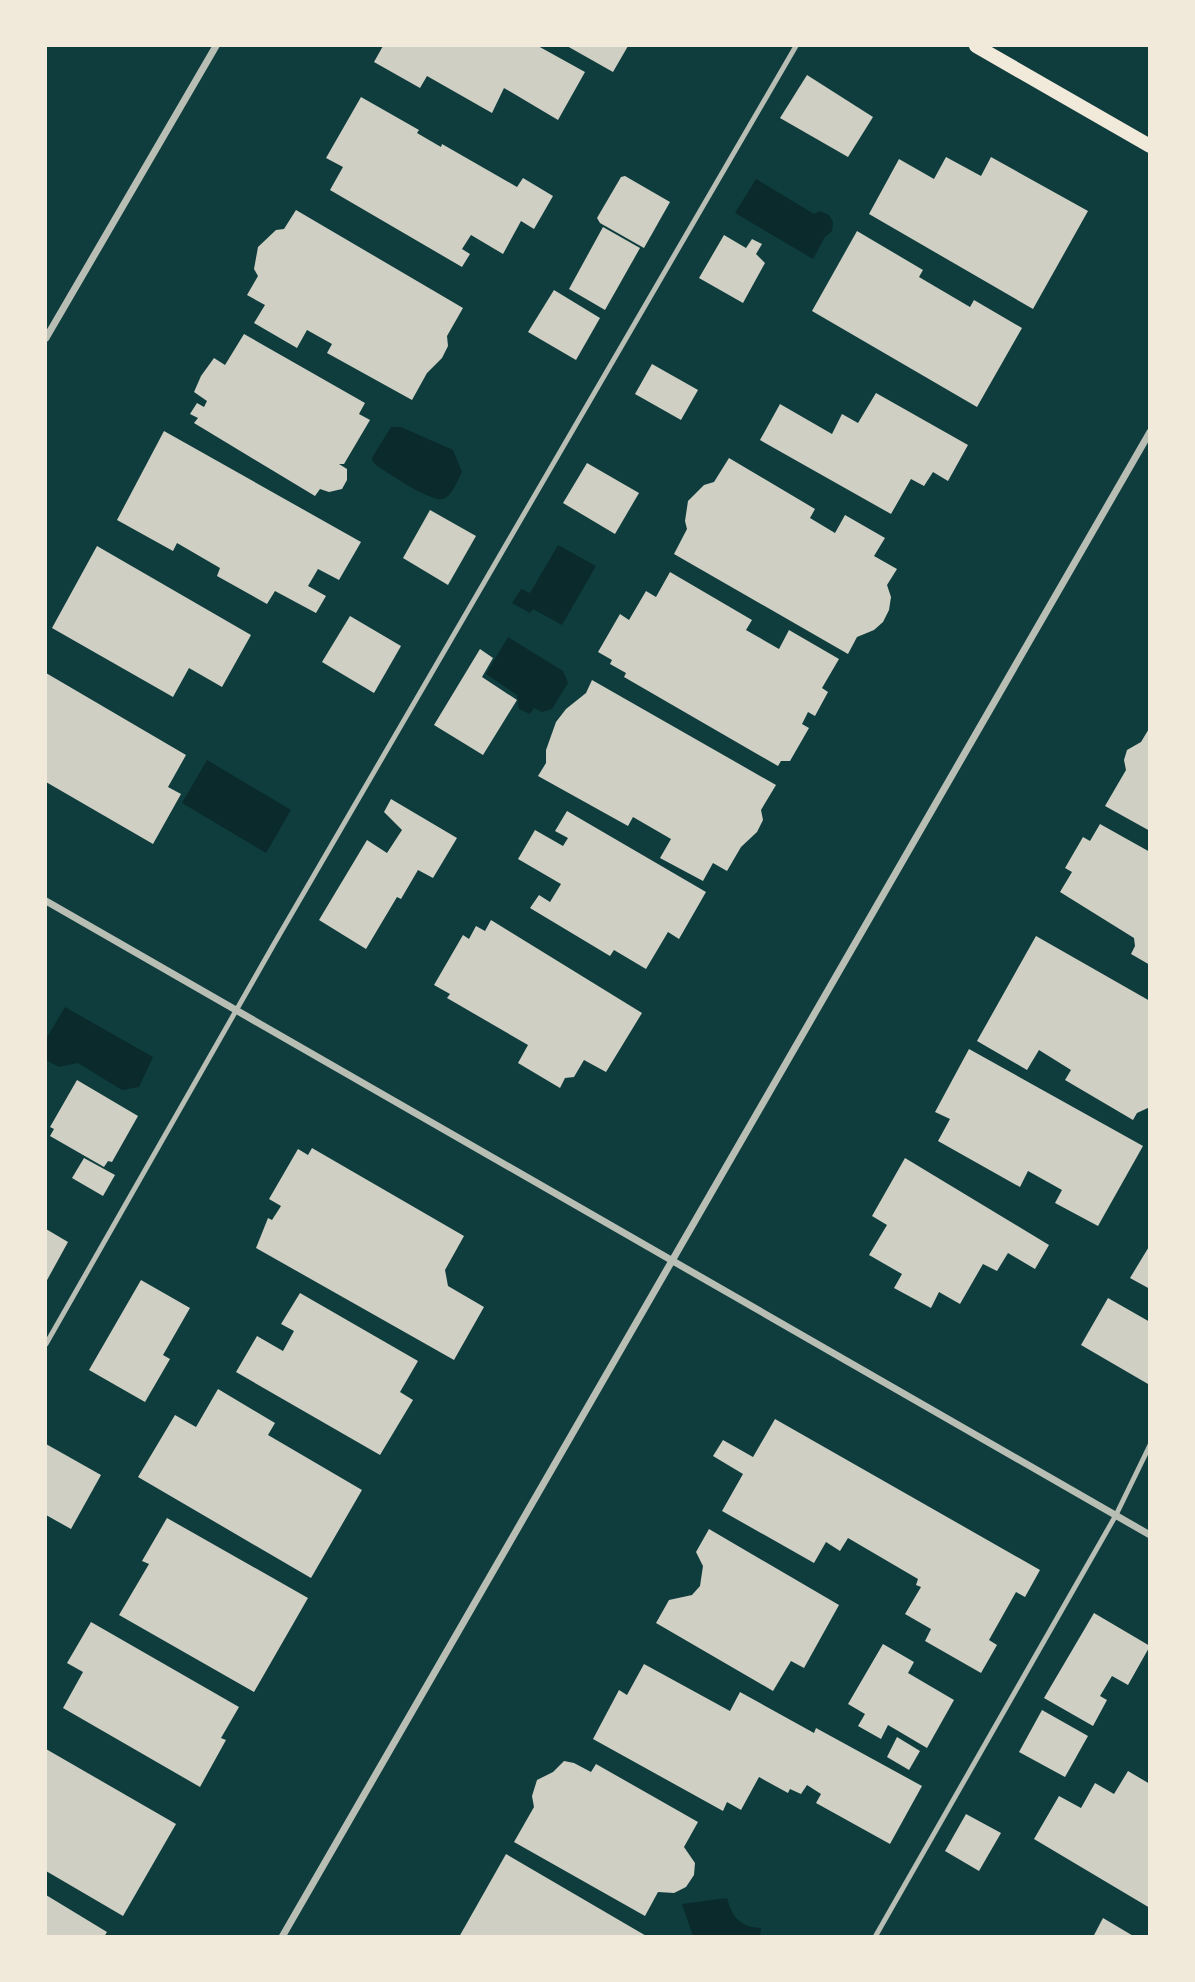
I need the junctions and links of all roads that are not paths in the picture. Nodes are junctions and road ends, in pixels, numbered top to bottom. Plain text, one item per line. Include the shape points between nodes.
1 (216, 46) edge
2 (796, 46) edge
3 (975, 46) edge
4 (1150, 146) edge
5 (46, 338) edge
6 (1150, 432) edge
7 (46, 901) edge
8 (236, 1010) junction
9 (672, 1261) junction
10 (46, 1344) edge
11 (1150, 1445) edge
12 (1116, 1515) junction
13 (1150, 1535) edge
14 (282, 1937) edge
15 (875, 1937) edge

1 - 5 street
2 - 8 lane
3 - 4 main road
6 - 9 street
7 - 8 street
8 - 9 street
8 - 10 lane
9 - 12 street
9 - 14 street
11 - 12 lane
12 - 13 street
12 - 15 lane

